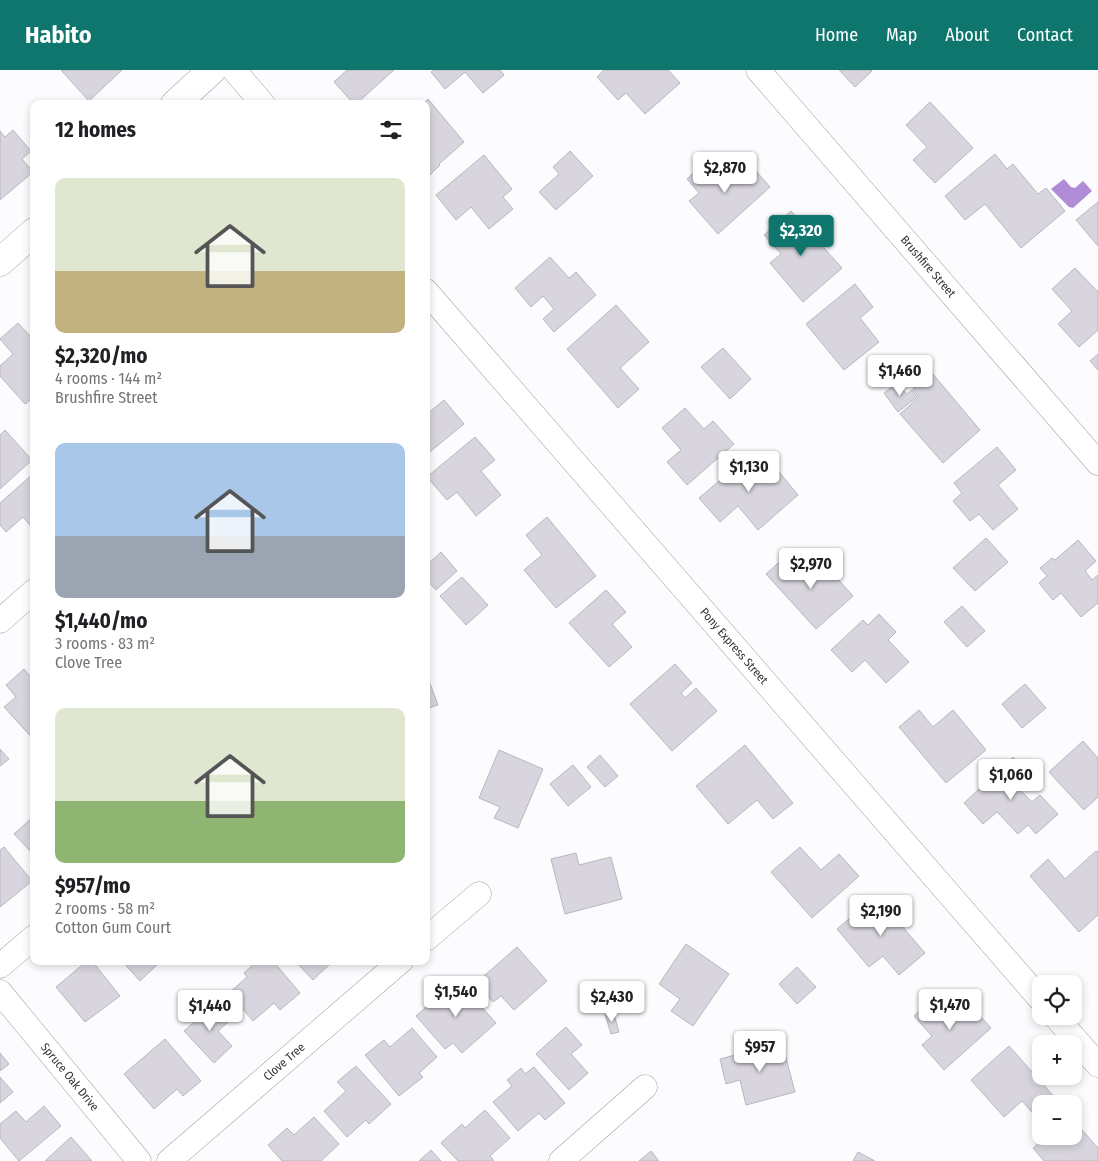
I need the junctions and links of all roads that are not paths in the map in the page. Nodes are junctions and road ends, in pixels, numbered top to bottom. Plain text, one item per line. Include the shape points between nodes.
1 (212, 70) edge
2 (234, 70) edge
3 (758, 70) edge
4 (179, 100) edge
5 (260, 100) edge
6 (30, 236) edge
7 (0, 262) edge
8 (430, 297) edge
9 (1098, 463) edge
10 (30, 593) edge
11 (4, 609) edge
12 (479, 894) dead end
13 (430, 936) edge
14 (30, 940) edge
15 (396, 965) edge
16 (0, 966) edge
17 (1032, 990) edge
18 (0, 992) edge
19 (1064, 1025) edge
20 (1098, 1065) edge
21 (644, 1087) dead end
22 (139, 1161) edge
23 (169, 1161) edge
24 (561, 1161) edge

1 - 4 street
2 - 5 street
3 - 9 street, Brushfire Street
6 - 7 street
8 - 17 street, Pony Express Street
10 - 11 street
12 - 13 street
14 - 16 street
15 - 23 street, Clove Tree
18 - 22 street, Spruce Oak Drive
19 - 20 street
21 - 24 street

